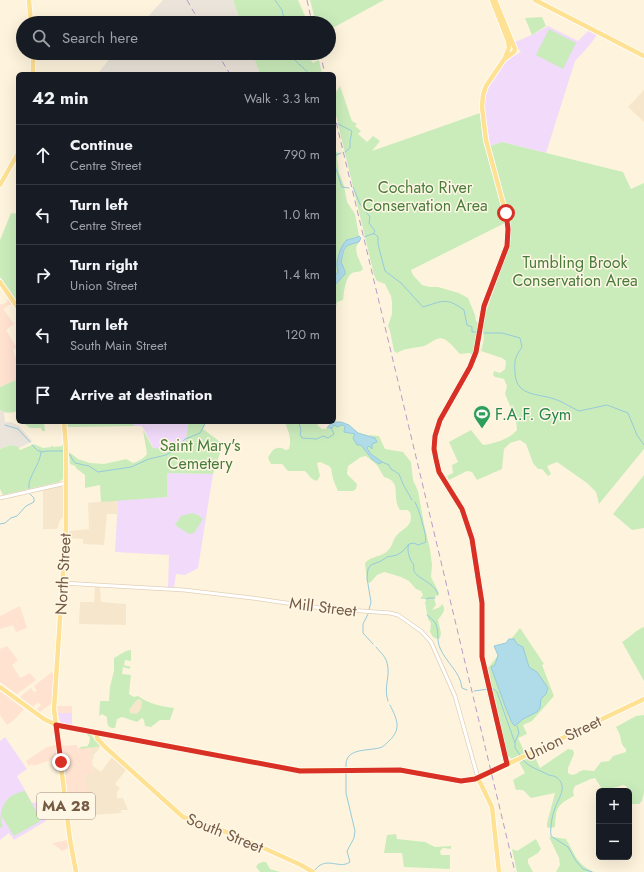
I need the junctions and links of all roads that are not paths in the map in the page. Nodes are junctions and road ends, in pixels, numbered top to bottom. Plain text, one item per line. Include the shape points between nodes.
1 (29, 0) edge
2 (492, 0) edge
3 (495, 0) edge
4 (535, 0) edge
5 (30, 16) edge
6 (509, 49) junction
7 (514, 51) junction
8 (644, 56) edge
9 (504, 59) junction
10 (33, 60) edge
11 (33, 72) edge
12 (16, 157) edge
13 (0, 185) edge
14 (0, 282) edge
15 (16, 305) edge
16 (64, 424) edge
17 (66, 483) junction
18 (0, 498) edge
19 (62, 583) junction
20 (0, 686) edge
21 (644, 699) edge
22 (55, 712) junction
23 (43, 718) junction
24 (56, 725) junction
25 (96, 732) junction
26 (507, 764) junction
27 (478, 778) junction
28 (76, 872) edge
29 (313, 872) edge
30 (499, 872) edge

1 - 5 main road
2 - 6 main road
3 - 7 main road
4 - 8 main road
6 - 7 main road via 510,53
6 - 9 main road
7 - 9 main road
9 - 26 main road via 485,88 482,110 486,140 506,210 506,250 484,306 476,352 440,420 434,444 439,472 462,509 472,539 482,603 482,654
10 - 11 main road
12 - 13 main road
14 - 15 main road
16 - 17 main road, North Street
17 - 18 street
17 - 19 main road, North Street
19 - 22 main road, North Street
19 - 27 street, Mill Street via 184,590 396,615 421,630 434,648 455,696
20 - 23 main road, Union Street
21 - 26 main road, Union Street
22 - 23 main road via 50,717
22 - 24 main road, North Street
23 - 24 main road, Union Street
24 - 25 main road, Union Street
24 - 28 main road, MA 28
25 - 27 main road, Union Street via 300,771 400,770 456,781
25 - 29 main road, South Street via 104,746 181,816 235,835
26 - 27 main road, Union Street
27 - 30 main road via 492,807

